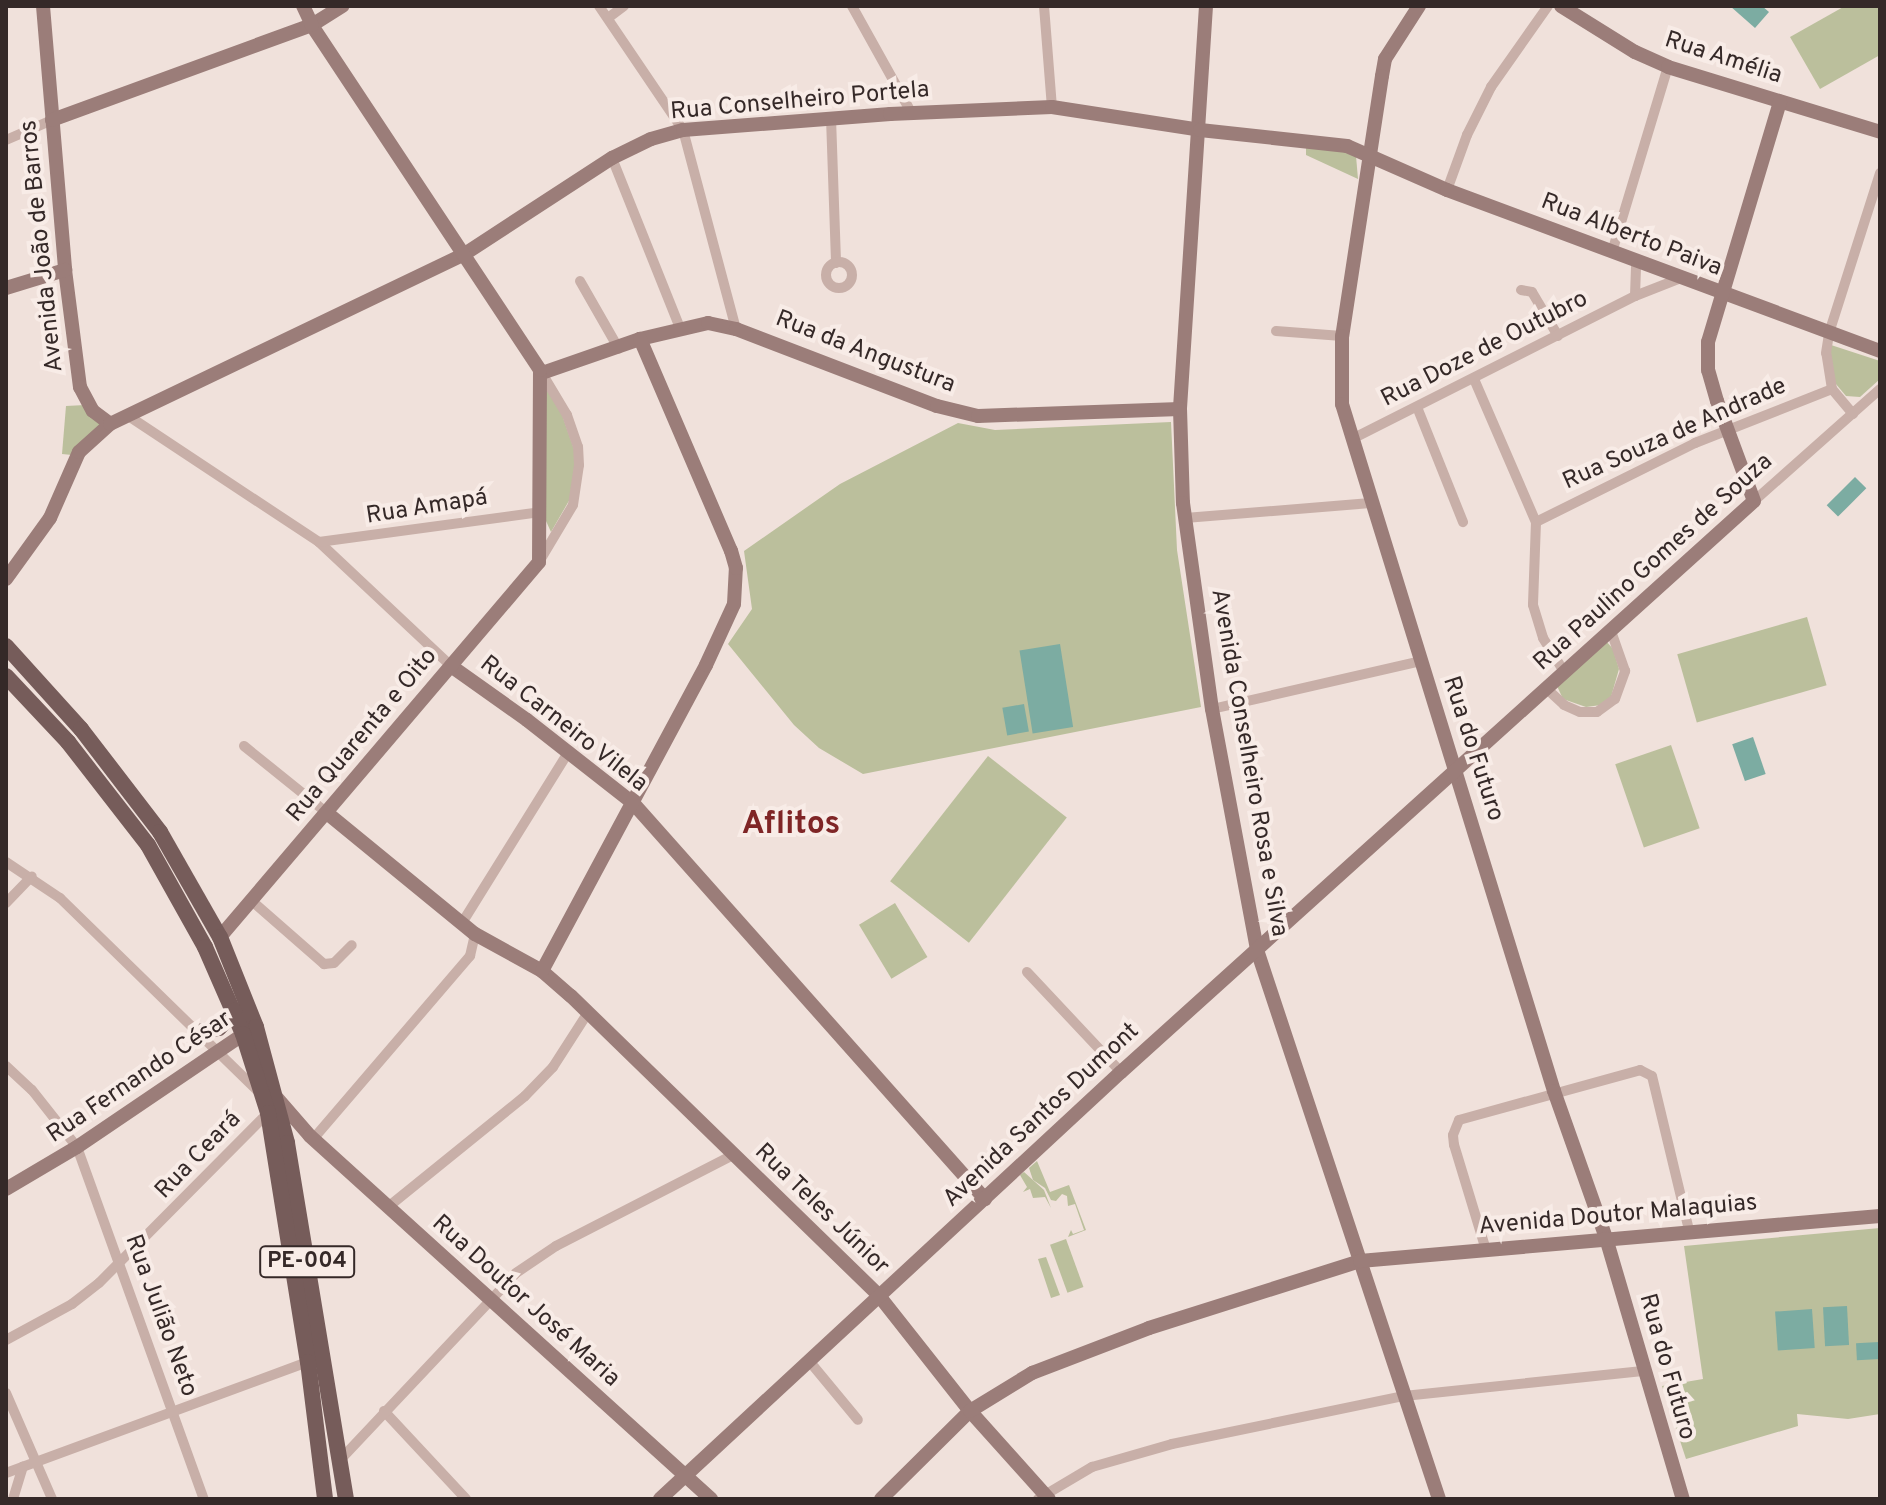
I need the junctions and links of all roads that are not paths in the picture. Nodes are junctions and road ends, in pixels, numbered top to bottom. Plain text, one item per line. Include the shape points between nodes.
1 (43, 6) edge
2 (303, 6) edge
3 (343, 6) edge
4 (599, 6) edge
5 (624, 6) edge
6 (852, 6) edge
7 (1044, 6) edge
8 (1206, 6) edge
9 (1419, 6) edge
10 (1548, 6) edge
11 (1561, 6) edge
12 (608, 18) junction
13 (312, 25) junction
14 (1668, 67) junction
15 (1780, 102) junction
16 (1052, 107) junction
17 (911, 112) junction
18 (831, 118) junction
19 (52, 120) junction
20 (683, 130) junction
21 (1200, 130) junction
22 (1880, 132) edge
23 (6, 140) edge
24 (1371, 154) junction
25 (612, 158) junction
26 (1880, 173) edge
27 (1447, 190) junction
28 (1612, 252) junction
29 (463, 255) junction
30 (1636, 261) junction
31 (836, 263) dead end
32 (65, 270) junction
33 (1681, 278) junction
34 (580, 281) dead end
35 (6, 288) edge
36 (1521, 290) dead end
37 (1721, 294) junction
38 (1635, 296) junction
39 (680, 328) junction
40 (736, 329) junction
41 (1276, 331) dead end
42 (1829, 333) junction
43 (1342, 336) junction
44 (1558, 336) junction
45 (640, 339) junction
46 (619, 349) junction
47 (1880, 351) edge
48 (541, 371) junction
49 (1474, 379) junction
50 (1832, 389) junction
51 (1880, 389) edge
52 (1417, 407) junction
53 (1180, 409) junction
54 (1853, 414) junction
55 (127, 415) junction
56 (110, 424) junction
57 (1727, 430) junction
58 (1352, 439) junction
59 (1754, 501) junction
60 (1373, 503) junction
61 (540, 512) junction
62 (1185, 518) junction
63 (1463, 522) dead end
64 (1536, 522) junction
65 (319, 542) junction
66 (539, 562) junction
67 (6, 579) edge
68 (1611, 631) junction
69 (6, 646) edge
70 (1421, 661) junction
71 (451, 666) junction
72 (1564, 672) junction
73 (6, 676) edge
74 (1547, 689) junction
75 (1212, 709) junction
76 (244, 746) dead end
77 (569, 751) junction
78 (1456, 767) junction
79 (633, 803) junction
80 (327, 813) junction
81 (6, 862) edge
82 (32, 876) junction
83 (252, 901) junction
84 (6, 903) edge
85 (462, 923) junction
86 (475, 934) junction
87 (220, 937) junction
88 (352, 945) dead end
89 (493, 945) junction
90 (1257, 950) junction
91 (470, 956) junction
92 (542, 971) junction
93 (1027, 972) dead end
94 (234, 1011) junction
95 (587, 1014) junction
96 (601, 1028) junction
97 (250, 1030) junction
98 (198, 1032) junction
99 (576, 1036) junction
100 (218, 1052) junction
101 (6, 1066) edge
102 (1121, 1072) junction
103 (1554, 1091) junction
104 (270, 1103) junction
105 (312, 1137) junction
106 (287, 1143) junction
107 (77, 1147) junction
108 (733, 1155) junction
109 (6, 1189) edge
110 (985, 1199) junction
111 (388, 1207) junction
112 (1880, 1216) edge
113 (1689, 1230) junction
114 (1606, 1238) junction
115 (1486, 1250) junction
116 (1360, 1261) junction
117 (120, 1264) junction
118 (880, 1297) junction
119 (490, 1299) junction
120 (6, 1340) edge
121 (308, 1362) junction
122 (810, 1362) junction
123 (1643, 1371) junction
124 (6, 1393) edge
125 (1404, 1396) junction
126 (174, 1410) junction
127 (384, 1411) junction
128 (970, 1411) junction
129 (858, 1420) dead end
130 (341, 1459) junction
131 (37, 1460) junction
132 (23, 1467) junction
133 (6, 1473) edge
134 (684, 1476) junction
135 (321, 1496) edge
136 (1043, 1497) edge
137 (13, 1499) edge
138 (52, 1499) edge
139 (204, 1499) edge
140 (346, 1499) edge
141 (466, 1499) edge
142 (660, 1499) edge
143 (711, 1499) edge
144 (881, 1499) edge
145 (1439, 1499) edge
146 (1683, 1499) edge

1 - 19 street, Avenida João de Barros
2 - 13 street, Rua Quarenta e Oito
3 - 13 street
4 - 12 street
5 - 12 street
6 - 17 street
7 - 16 street
8 - 21 street, Avenida Conselheiro Rosa e Silva
9 - 24 street, Rua do Futuro via 1385,59
10 - 27 street via 1491,87
11 - 14 street, Rua Amélia
12 - 20 street
13 - 19 street
13 - 29 street, Rua Quarenta e Oito
14 - 15 street, Rua Amélia
14 - 28 street
15 - 22 street, Rua Amélia
15 - 37 street
16 - 17 street, Rua Conselheiro Portela
16 - 21 street, Rua Conselheiro Portela
17 - 18 street, Rua Conselheiro Portela
18 - 20 street, Rua Conselheiro Portela
18 - 31 street
19 - 23 street
19 - 32 street, Avenida João de Barros
20 - 25 street, Rua Conselheiro Portela
20 - 40 street
21 - 24 street, Rua Conselheiro Portela via 1335,144
21 - 53 street, Avenida Conselheiro Rosa e Silva
24 - 27 street, Rua Alberto Paiva
24 - 43 street, Rua do Futuro
25 - 29 street, Rua Conselheiro Portela
25 - 39 street
26 - 42 street
27 - 28 street, Rua Alberto Paiva
28 - 30 street, Rua Alberto Paiva
29 - 48 street, Rua Quarenta e Oito
29 - 55 street, Rua Conselheiro Portela
30 - 33 street, Rua Alberto Paiva
30 - 38 street
32 - 35 street
32 - 56 street, Avenida João de Barros via 80,387 93,411
33 - 37 street, Rua Alberto Paiva
33 - 38 street, Rua Doze de Outubro
34 - 46 street
36 - 44 street via 1532,292
37 - 42 street, Rua Alberto Paiva
37 - 57 street via 1708,342 1708,370
38 - 44 street, Rua Doze de Outubro
39 - 40 street, Rua da Angustura via 698,323
39 - 45 street, Rua da Angustura
40 - 53 street, Rua da Angustura via 937,406 978,416
41 - 43 street
42 - 47 street, Rua Alberto Paiva
42 - 50 street via 1826,366
43 - 58 street, Rua do Futuro via 1341,389
44 - 49 street, Rua Doze de Outubro
45 - 46 street, Rua da Angustura
45 - 79 street via 736,568 734,604
46 - 48 street, Rua da Angustura
48 - 61 street
48 - 66 street, Rua Quarenta e Oito via 567,415 579,465 573,505
49 - 52 street, Rua Doze de Outubro
49 - 64 street
50 - 54 street
50 - 57 street, Rua Souza de Andrade
51 - 54 street, Rua Paulino Gomes de Souza
52 - 58 street, Rua Doze de Outubro
52 - 63 street
53 - 62 street, Avenida Conselheiro Rosa e Silva
54 - 59 street, Rua Paulino Gomes de Souza
55 - 56 street, Rua Conselheiro Portela
55 - 65 street, Rua Carneiro Vilela
56 - 67 street via 79,452 50,518
57 - 59 street
57 - 64 street, Rua Souza de Andrade
58 - 60 street, Rua do Futuro
59 - 68 street, Rua Paulino Gomes de Souza
60 - 62 street
60 - 70 street, Rua do Futuro
61 - 65 street, Rua Amapá
61 - 66 street
62 - 75 street, Avenida Conselheiro Rosa e Silva
64 - 72 street via 1533,605 1543,638
65 - 71 street, Rua Carneiro Vilela
66 - 71 street, Rua Quarenta e Oito
68 - 72 street, Rua Paulino Gomes de Souza
68 - 74 street via 1625,671 1615,699 1597,712 1580,712
69 - 87 main road, PE-004 via 128,785 186,873
70 - 75 street
70 - 78 street, Rua do Futuro
71 - 77 street, Rua Carneiro Vilela
71 - 80 street, Rua Quarenta e Oito
72 - 74 street, Rua Paulino Gomes de Souza
73 - 94 main road, PE-004 via 68,742 148,845
74 - 78 street, Rua Paulino Gomes de Souza
75 - 90 street, Avenida Conselheiro Rosa e Silva
76 - 80 street
77 - 79 street, Rua Carneiro Vilela
77 - 85 street
78 - 90 street, Avenida Santos Dumont
78 - 103 street, Rua do Futuro
79 - 92 street
79 - 110 street, Rua Carneiro Vilela
80 - 83 street, Rua Quarenta e Oito
80 - 85 street, Rua Teles Júnior
81 - 82 street, Rua Doutor José Maria
82 - 84 street
82 - 98 street, Rua Doutor José Maria
83 - 87 street, Rua Quarenta e Oito
83 - 88 street via 324,964 334,963
85 - 86 street, Rua Teles Júnior
86 - 89 street, Rua Teles Júnior
86 - 91 street
87 - 97 main road, PE-004
89 - 91 street
89 - 92 street, Rua Teles Júnior
90 - 102 street, Avenida Santos Dumont
90 - 116 street, Avenida Conselheiro Rosa e Silva
91 - 105 street
92 - 95 street, Rua Teles Júnior
93 - 102 street
94 - 97 main road, PE-004
94 - 98 main road via 219,1028
95 - 96 street, Rua Teles Júnior
95 - 99 street
96 - 99 street
96 - 108 street, Rua Teles Júnior
97 - 100 street, Rua Fernando César
97 - 104 main road, PE-004
98 - 100 street, Rua Doutor José Maria
99 - 111 street via 515,1104
100 - 104 street, Rua Doutor José Maria
100 - 107 street, Rua Fernando César
101 - 107 street, Rua Julião Neto
102 - 110 street, Avenida Santos Dumont
103 - 113 street via 1650,1072
103 - 114 street, Rua do Futuro
103 - 115 street via 1466,1117 1455,1127 1454,1145
104 - 105 street, Rua Doutor José Maria
104 - 106 main road, PE-004
104 - 117 street, Rua Ceará
104 - 121 main road, PE-004
105 - 106 street
105 - 111 street, Rua Doutor José Maria
106 - 130 main road, PE-004
107 - 109 street, Rua Fernando César
107 - 117 street, Rua Julião Neto
108 - 118 street, Rua Teles Júnior
108 - 119 street via 556,1246
110 - 118 street, Avenida Santos Dumont
111 - 119 street, Rua Doutor José Maria
112 - 113 street, Avenida Doutor Malaquias
113 - 114 street, Avenida Doutor Malaquias
114 - 115 street, Avenida Doutor Malaquias
114 - 123 street, Rua do Futuro
115 - 116 street, Avenida Doutor Malaquias
116 - 125 street, Avenida Conselheiro Rosa e Silva
116 - 128 street, Avenida Doutor Malaquias via 1149,1328 1032,1373
117 - 120 street, Rua Ceará via 72,1304
117 - 126 street, Rua Julião Neto
118 - 122 street, Avenida Santos Dumont
118 - 128 street, Rua Teles Júnior
119 - 127 street
119 - 134 street, Rua Doutor José Maria
121 - 126 street
121 - 135 main road, PE-004
122 - 129 street
122 - 134 street, Avenida Santos Dumont
123 - 125 street
123 - 146 street, Rua do Futuro
124 - 131 street
125 - 136 street via 1172,1444 1092,1467
125 - 145 street, Avenida Conselheiro Rosa e Silva
126 - 131 street
126 - 139 street, Rua Julião Neto
127 - 130 street
127 - 141 street
128 - 136 street, Rua Teles Júnior
128 - 144 street, Avenida Doutor Malaquias
130 - 140 main road, PE-004
131 - 132 street
131 - 138 street
132 - 133 street
132 - 137 street
134 - 142 street, Avenida Santos Dumont
134 - 143 street, Rua Doutor José Maria

